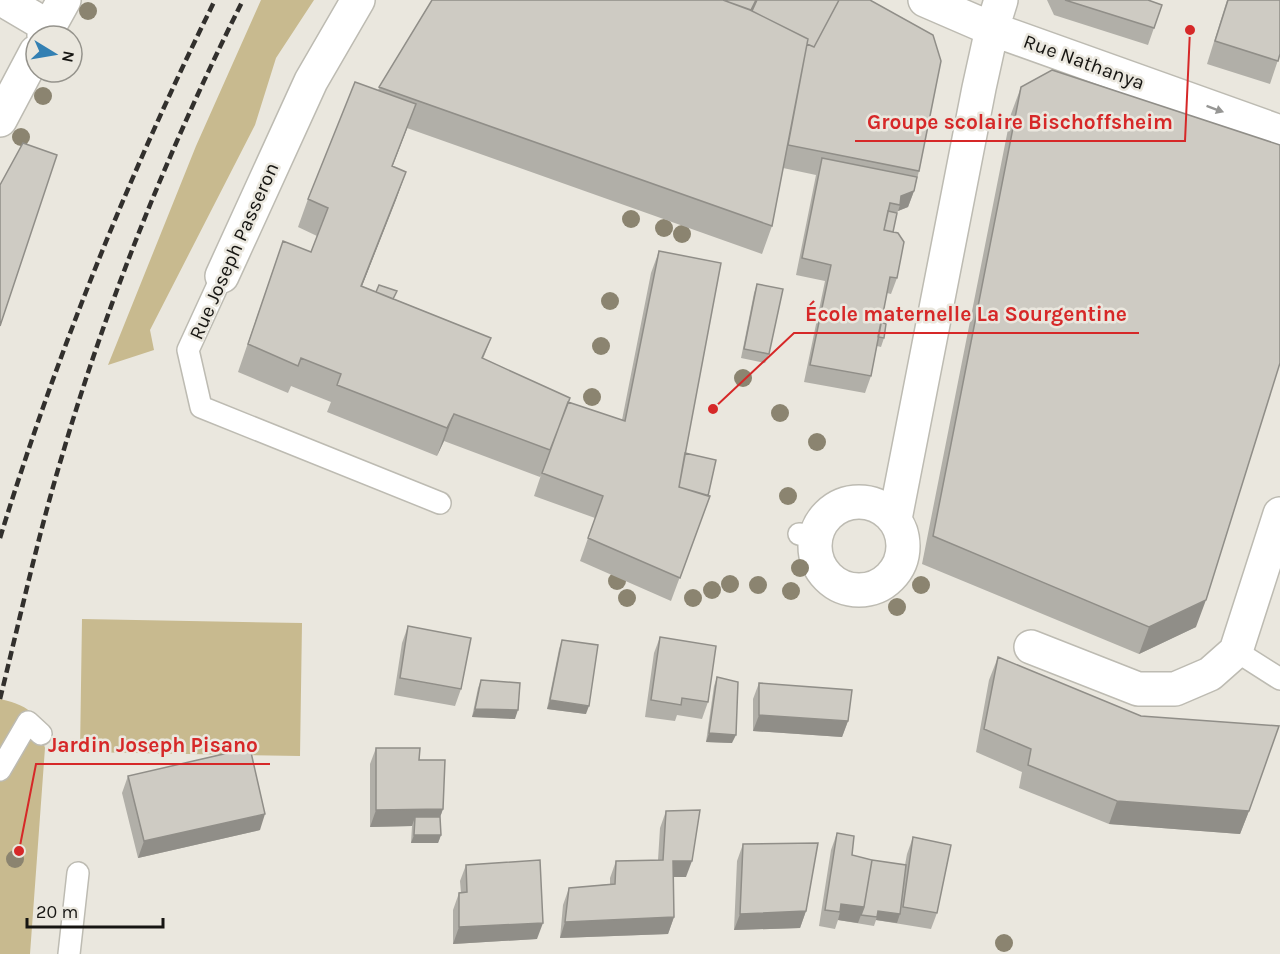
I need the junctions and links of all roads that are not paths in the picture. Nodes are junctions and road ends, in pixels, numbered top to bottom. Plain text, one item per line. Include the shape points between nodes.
1 (3, 0) edge
2 (358, 0) edge
3 (924, 0) edge
4 (997, 14) edge
5 (40, 24) edge
6 (24, 74) edge
7 (0, 120) edge
8 (1280, 132) edge
9 (222, 276) joint
10 (440, 503) dead end
11 (1280, 514) edge
12 (895, 519) junction
13 (1031, 647) dead end
14 (1236, 651) junction
15 (1280, 679) edge
16 (40, 734) dead end
17 (0, 770) edge
18 (78, 873) dead end
19 (69, 954) edge

1 - 5 street
2 - 9 street, Rue Joseph Passeron via 311,81
3 - 4 street, Rue Nathanya
4 -> 8 street, Rue Nathanya
4 - 12 street
6 - 7 street
9 - 10 lane, Rue Joseph Passeron via 188,350 201,407
11 - 14 street
12 - 12 street via 871,503 855,501 840,505 808,535 822,571 847,589 861,591 886,581 896,571 904,545
13 - 14 street via 1138,689 1175,689 1210,674
14 - 15 lane
16 - 17 lane via 28,722
18 - 19 lane

